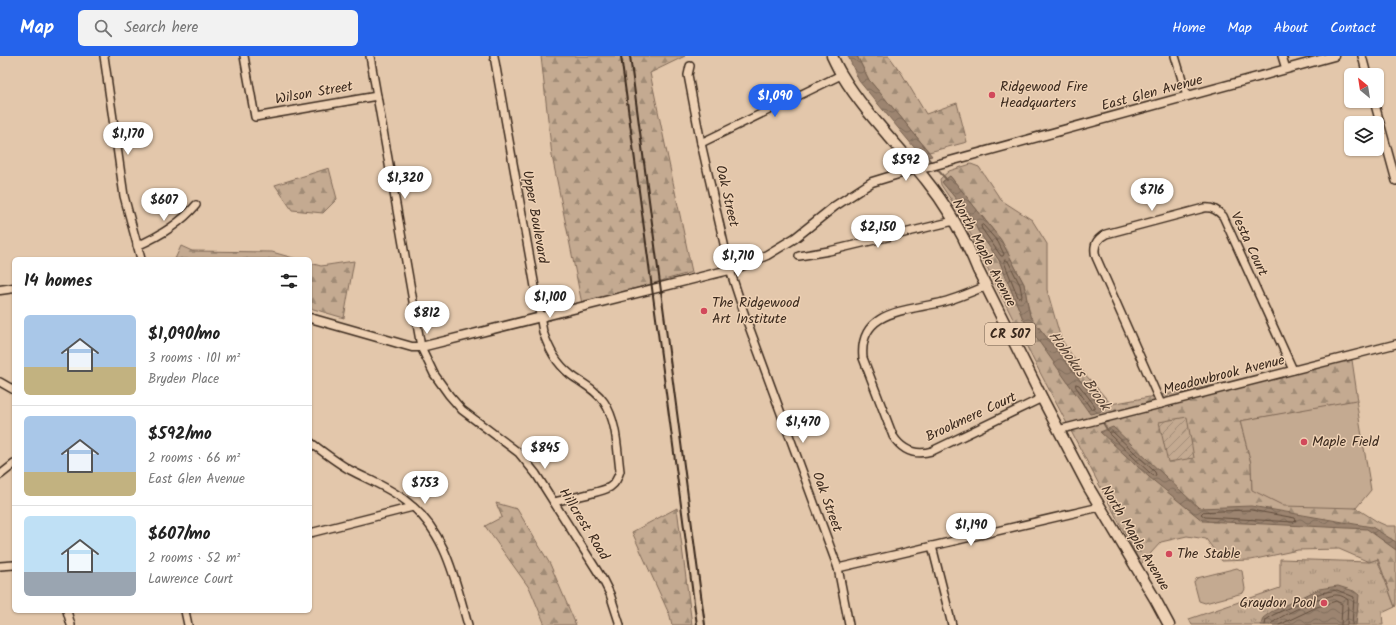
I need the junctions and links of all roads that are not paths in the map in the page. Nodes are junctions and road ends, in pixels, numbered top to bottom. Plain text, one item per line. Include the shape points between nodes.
1 (104, 56) edge
2 (244, 56) edge
3 (370, 56) edge
4 (494, 56) edge
5 (832, 56) edge
6 (1175, 56) edge
7 (1282, 56) edge
8 (1334, 56) edge
9 (1362, 56) edge
10 (690, 66) dead end
11 (1365, 68) edge
12 (1286, 69) junction
13 (841, 75) junction
14 (377, 96) junction
15 (1187, 96) junction
16 (1376, 108) edge
17 (701, 143) junction
18 (923, 169) junction
19 (1396, 181) edge
20 (196, 205) dead end
21 (954, 221) junction
22 (138, 246) junction
23 (799, 256) dead end
24 (141, 257) edge
25 (730, 270) junction
26 (986, 286) junction
27 (12, 288) edge
28 (0, 290) edge
29 (540, 318) junction
30 (312, 319) edge
31 (1396, 344) edge
32 (421, 347) junction
33 (1293, 370) junction
34 (0, 382) edge
35 (12, 389) edge
36 (1042, 398) junction
37 (1161, 404) junction
38 (1058, 430) junction
39 (312, 443) edge
40 (12, 466) edge
41 (0, 475) edge
42 (555, 502) junction
43 (1100, 506) junction
44 (413, 507) junction
45 (312, 532) edge
46 (932, 546) junction
47 (12, 565) edge
48 (0, 566) edge
49 (838, 568) junction
50 (67, 613) edge
51 (185, 613) edge
52 (70, 624) edge
53 (188, 625) edge
54 (468, 625) edge
55 (620, 625) edge
56 (849, 625) edge
57 (952, 625) edge
58 (1169, 625) edge

1 - 22 street via 124,196
2 - 14 street, Wilson Street via 255,116
3 - 14 street, Hillcrest Road
4 - 29 street, Upper Boulevard
5 - 13 main road, North Maple Avenue / CR 507
6 - 15 street
7 - 12 street
8 - 12 street, East Glen Avenue
9 - 11 street
10 - 17 street, Oak Street via 688,75
12 - 15 street, East Glen Avenue
13 - 17 street
13 - 18 main road, North Maple Avenue / CR 507 via 863,104
14 - 32 street, Hillcrest Road
15 - 18 street, East Glen Avenue
16 - 19 street
17 - 25 street, Oak Street
18 - 21 main road, North Maple Avenue / CR 507 via 927,181
18 - 25 street, East Glen Avenue via 872,182 835,206 780,248
20 - 22 street via 167,232
21 - 23 street
21 - 26 main road, North Maple Avenue / CR 507
22 - 24 street
25 - 29 street, East Glen Avenue
25 - 49 street, Oak Street
26 - 36 main road, North Maple Avenue / CR 507
26 - 36 street, Brookmere Court via 951,300 884,316 866,333 863,341 863,358 893,436 897,443 910,452 932,452
27 - 28 street
29 - 32 street, East Glen Avenue
29 - 42 street, Upper Boulevard via 549,348 555,358 571,375 591,388 610,412 620,471 615,482 606,489
30 - 32 street via 412,347
31 - 33 street, Meadowbrook Avenue
32 - 42 street, Hillcrest Road via 434,374 449,395 462,410 519,453
33 - 37 street, Meadowbrook Avenue
33 - 37 street, Vesta Court via 1223,216 1218,211 1204,208 1106,234 1095,246 1096,257
34 - 35 street
36 - 38 main road, North Maple Avenue / CR 507
37 - 38 street, Meadowbrook Avenue
38 - 43 main road, North Maple Avenue / CR 507
39 - 44 street via 344,466 396,494
40 - 41 street
42 - 55 street, Hillcrest Road via 604,580
43 - 46 street
43 - 58 main road, North Maple Avenue / CR 507
44 - 45 street
44 - 54 street via 429,524 448,557
46 - 49 street
46 - 57 street
47 - 48 street
49 - 56 street, Oak Street
50 - 52 street
51 - 53 street

